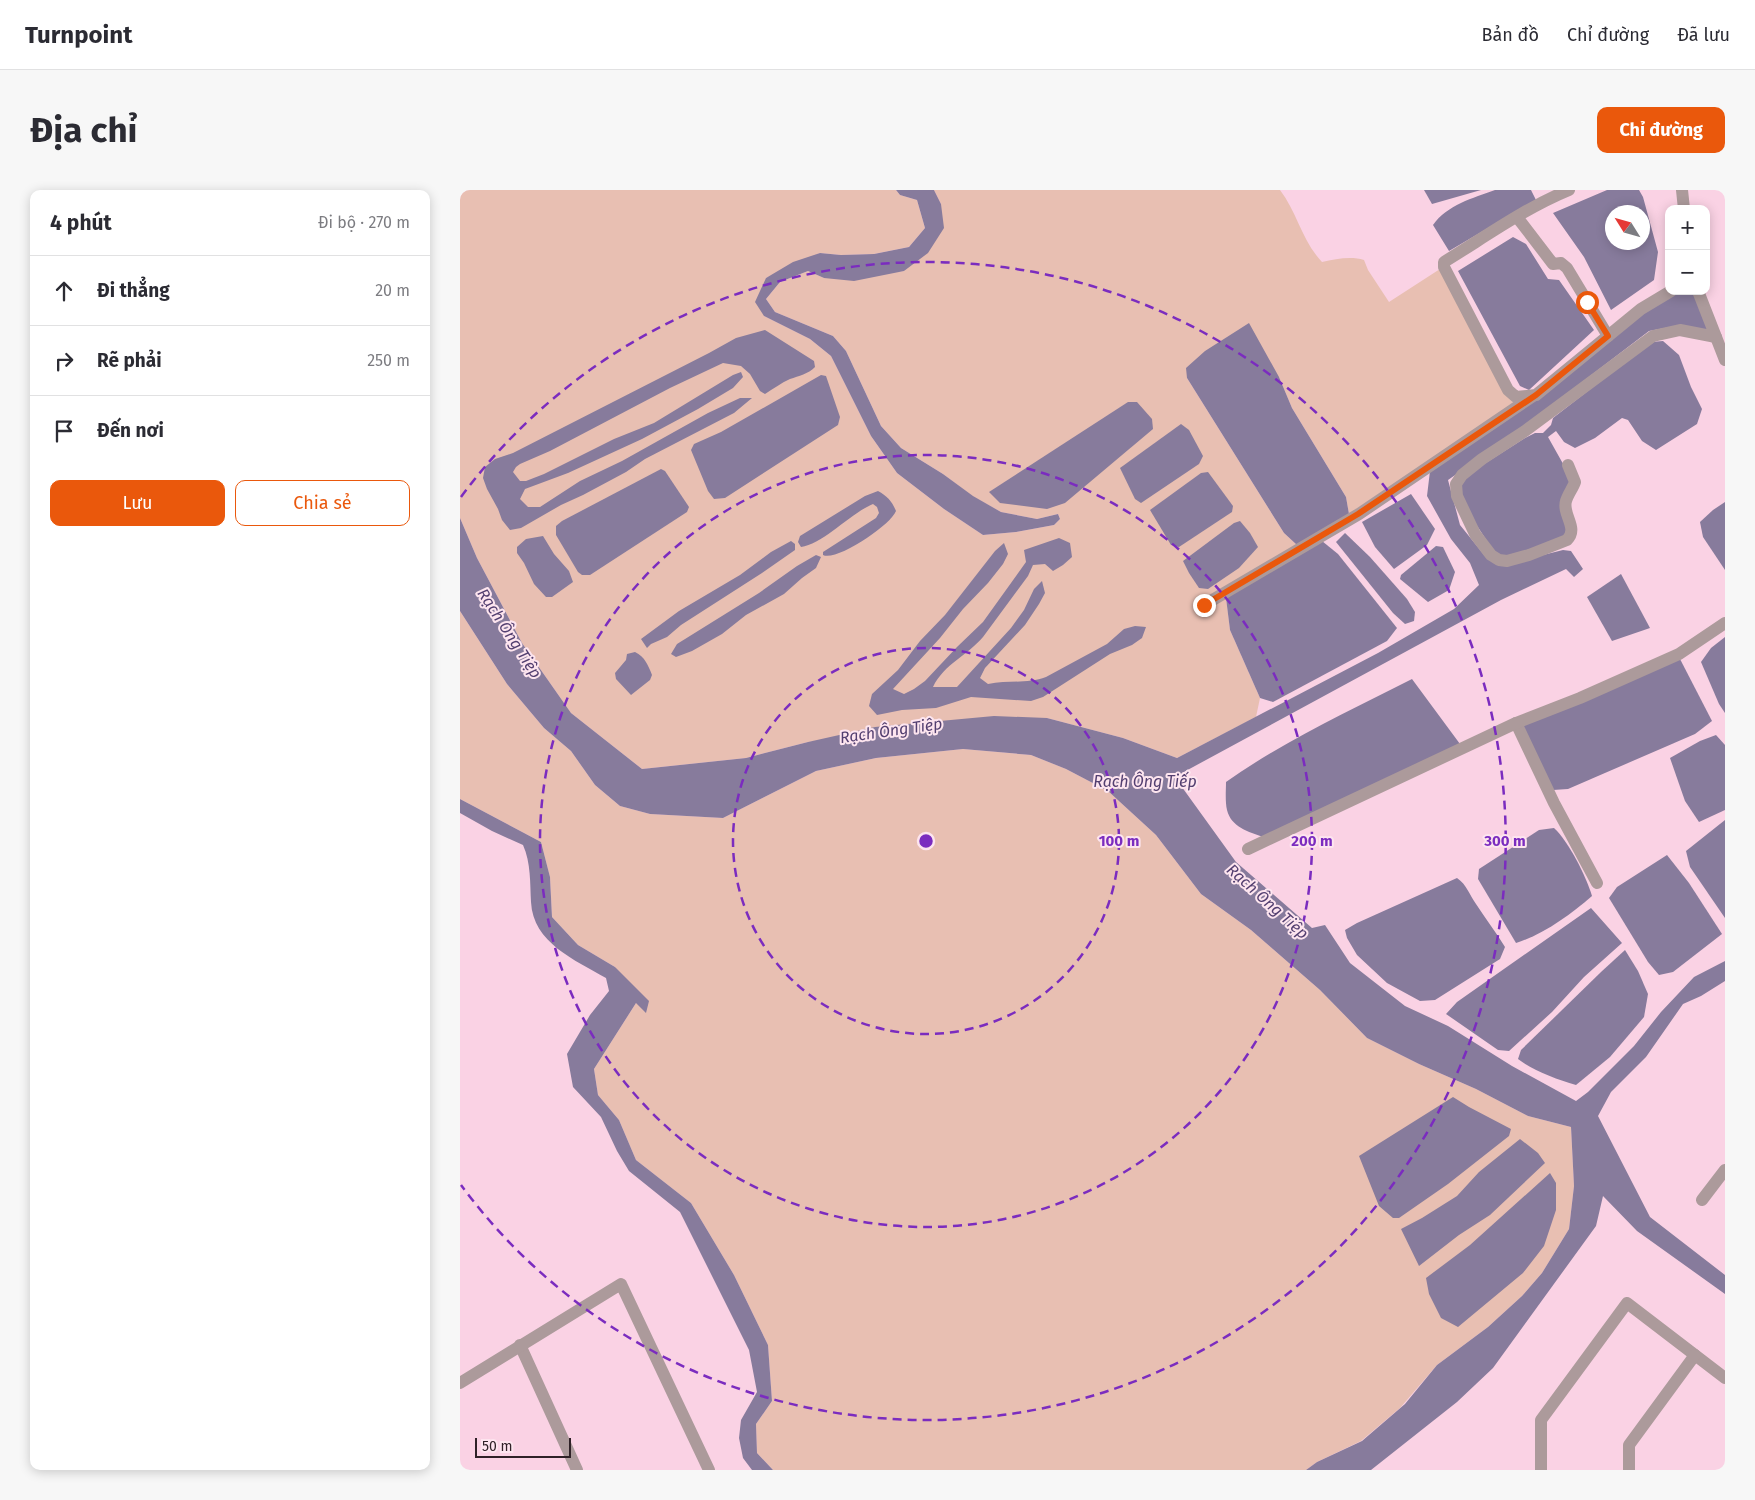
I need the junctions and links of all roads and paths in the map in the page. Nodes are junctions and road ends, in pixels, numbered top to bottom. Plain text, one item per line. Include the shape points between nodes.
1 (1569, 190) edge
2 (1682, 190) edge
3 (1684, 205) edge
4 (1517, 217) junction
5 (1665, 295) edge
6 (1700, 295) edge
7 (1608, 336) junction
8 (1716, 337) junction
9 (1725, 360) edge
10 (1536, 395) junction
11 (1568, 464) dead end
12 (1204, 605) dead end
13 (1725, 624) edge
14 (1516, 723) junction
15 (1248, 849) dead end
16 (1597, 883) dead end
17 (1723, 1176) edge
18 (1702, 1200) dead end
19 (520, 1345) junction
20 (1695, 1355) junction
21 (1725, 1378) edge
22 (460, 1383) edge
23 (577, 1470) edge
24 (709, 1470) edge
25 (1541, 1470) edge
26 (1629, 1470) edge

1 - 4 street
2 - 3 street
4 - 7 street via 1553,264 1562,263 1566,268
4 - 10 street via 1444,264 1508,390 1516,397
5 - 7 street
6 - 8 street
7 - 10 street
8 - 9 street
8 - 11 street via 1680,330 1653,336 1462,475 1456,484 1457,496 1475,534 1490,555 1507,561 1571,536 1565,502 1575,482
10 - 12 street via 1358,514
13 - 14 street via 1679,654
14 - 15 street
14 - 16 street
17 - 18 street
19 - 22 street
19 - 23 street
19 - 24 street via 622,1284
20 - 21 street
20 - 25 street via 1627,1303 1541,1420
20 - 26 street via 1629,1445

